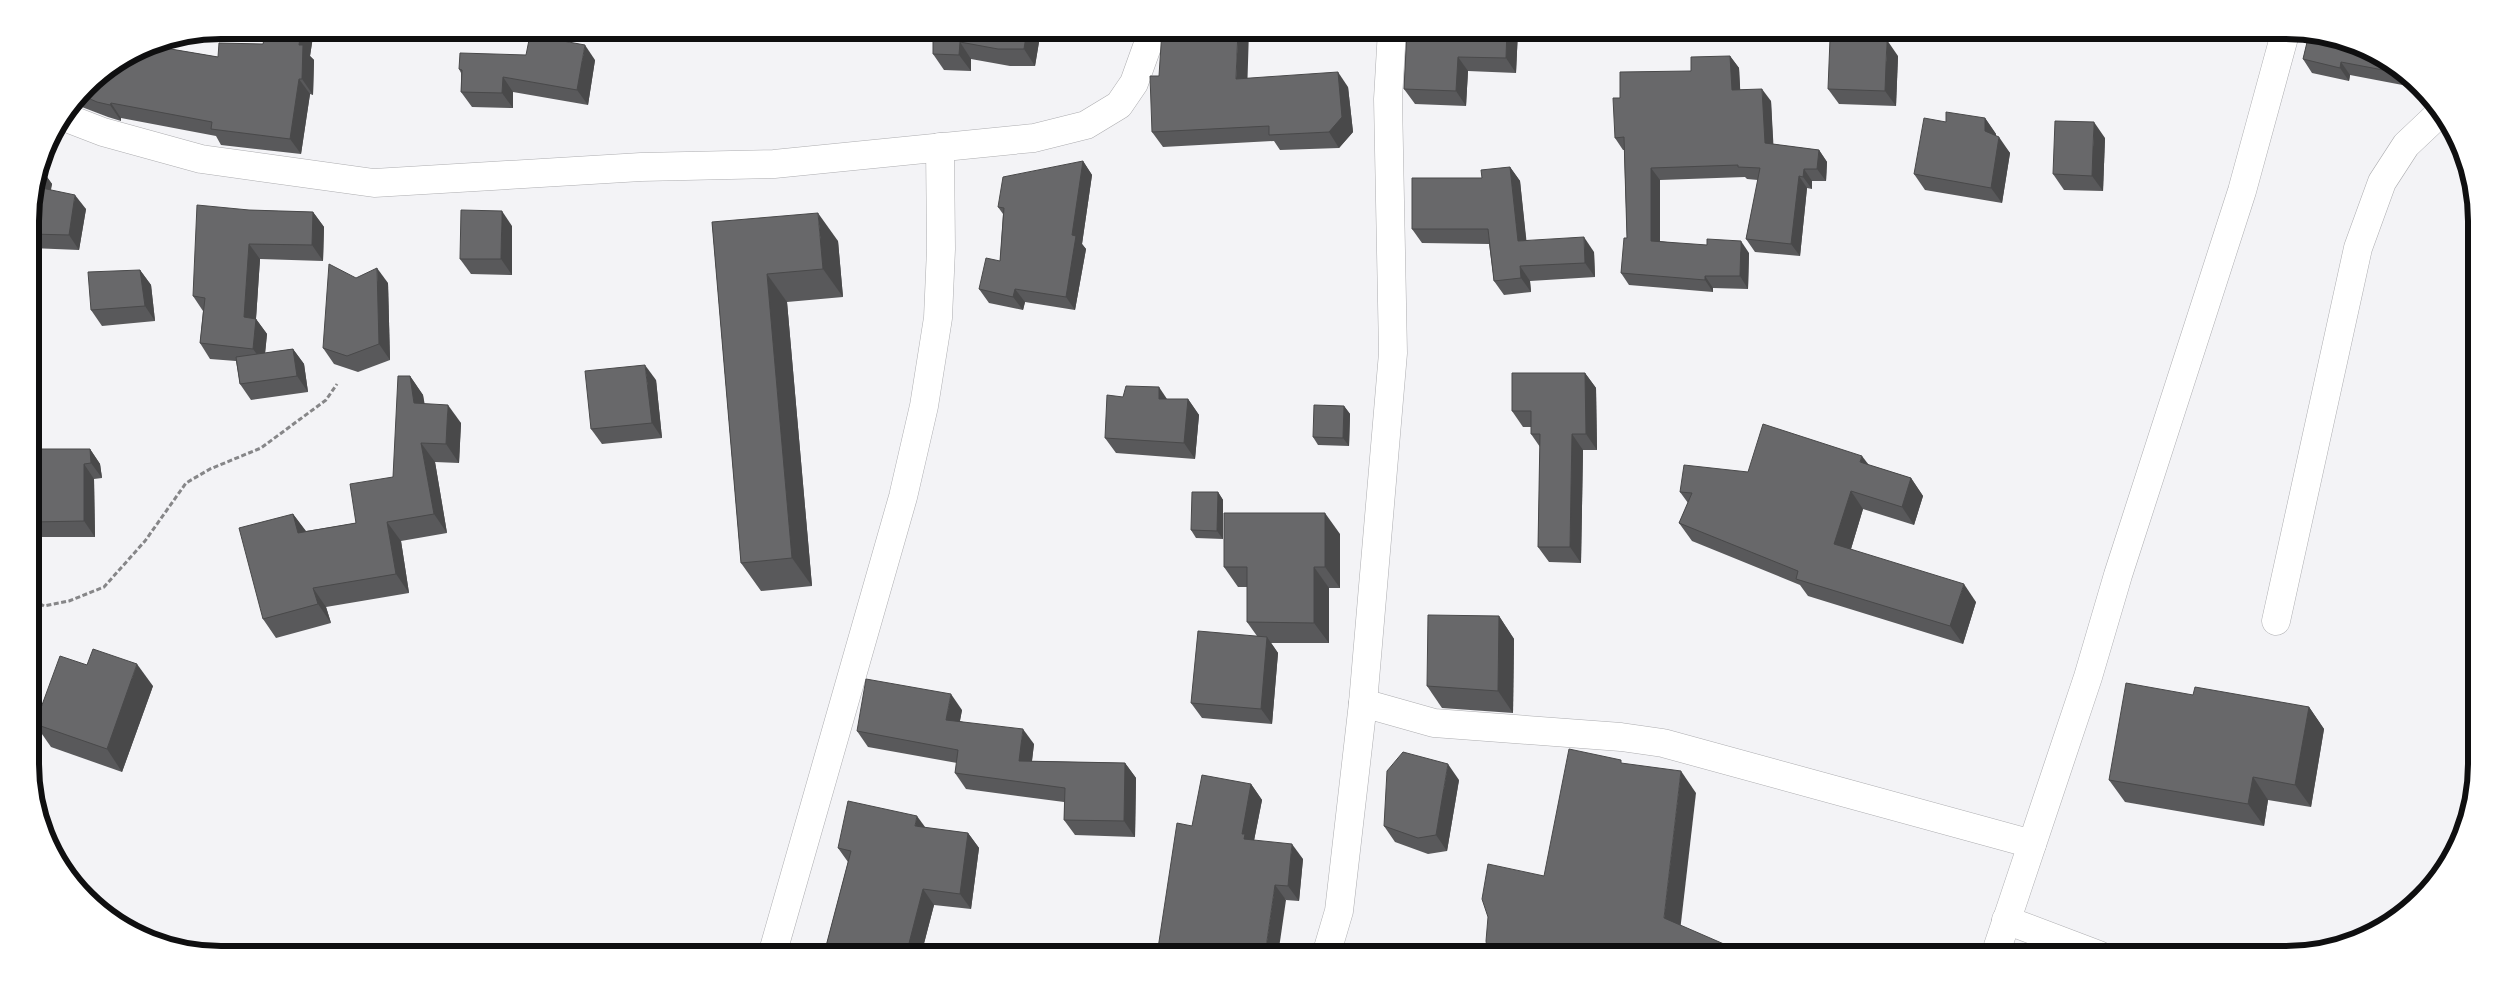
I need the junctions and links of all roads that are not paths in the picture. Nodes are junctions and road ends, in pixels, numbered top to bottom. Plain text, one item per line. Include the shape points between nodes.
1 (1150, 39) edge
2 (1391, 39) edge
3 (2284, 39) edge
4 (2436, 117) edge
5 (69, 119) edge
6 (940, 147) junction
7 (2276, 621) dead end
8 (1363, 703) junction
9 (2032, 844) junction
10 (2006, 920) junction
11 (775, 946) edge
12 (1329, 946) edge
13 (1997, 946) edge
14 (2075, 946) edge

1 - 6 street via 1134,83 1119,105 1086,125 1034,138
2 - 8 street via 1388,99 1393,353
3 - 9 street via 2242,191
4 - 7 street via 2406,145 2382,182 2358,248
5 - 6 street via 103,132 201,159 374,183 641,167 774,164
6 - 11 street via 938,318 924,406 903,497
8 - 9 street via 1434,723 1663,743
8 - 12 street via 1339,911
9 - 10 street
10 - 13 street
10 - 14 street

